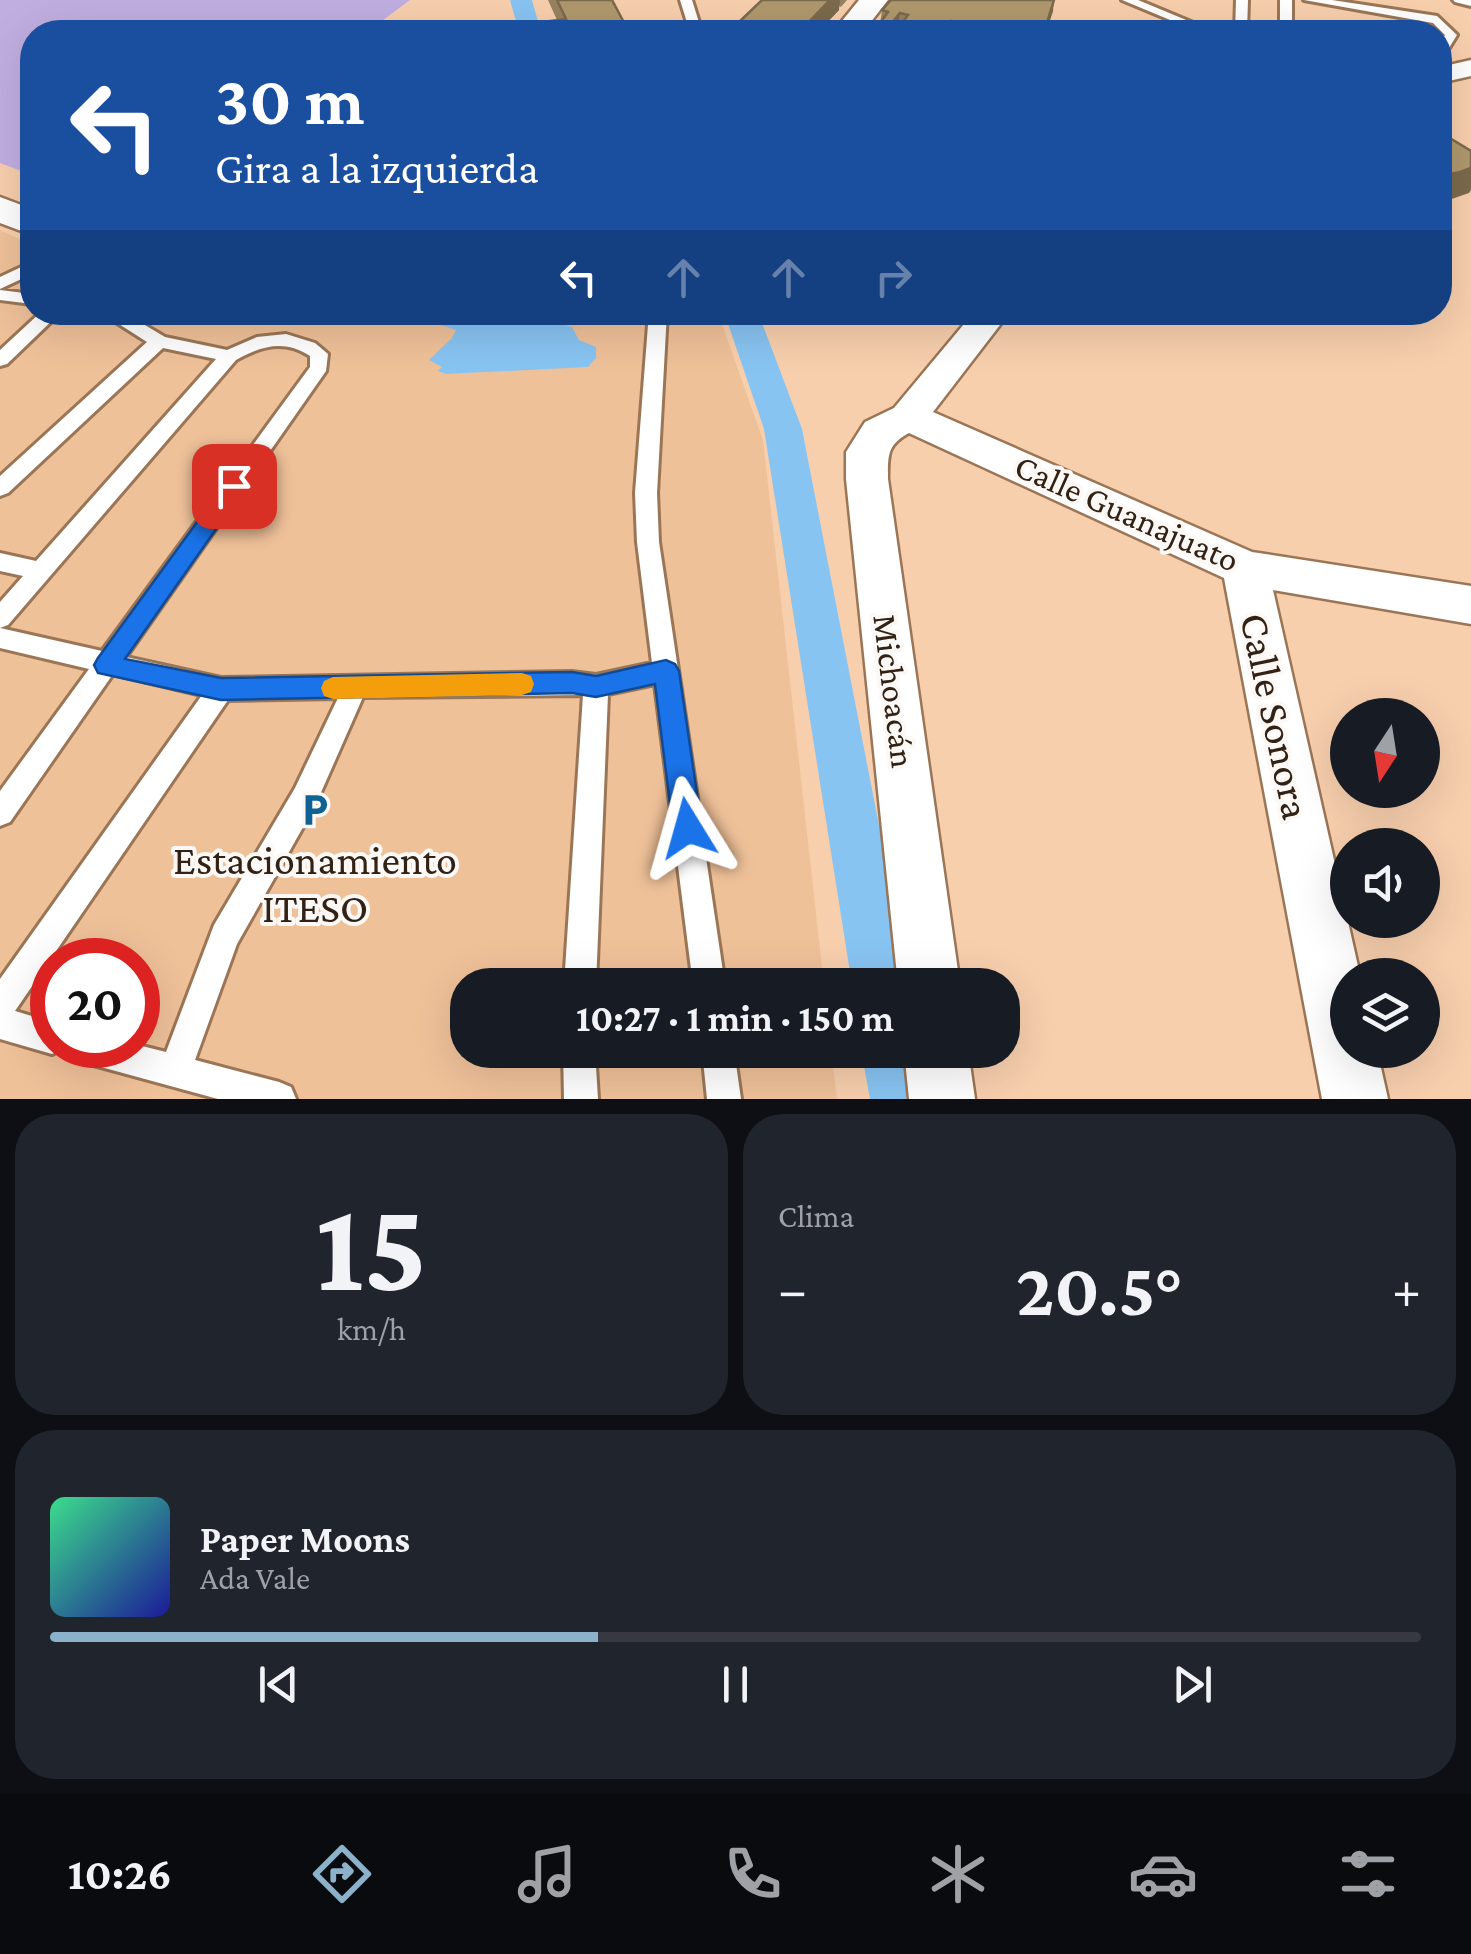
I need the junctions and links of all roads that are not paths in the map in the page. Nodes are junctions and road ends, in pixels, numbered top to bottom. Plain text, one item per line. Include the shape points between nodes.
1 (874, 0) edge
2 (1128, 0) edge
3 (1310, 0) edge
4 (1459, 0) edge
5 (1471, 2) edge
6 (858, 20) edge
7 (1179, 20) edge
8 (1437, 20) edge
9 (38, 325) edge
10 (131, 325) edge
11 (657, 325) edge
12 (982, 325) edge
13 (159, 341) junction
14 (229, 356) junction
15 (0, 360) edge
16 (908, 417) junction
17 (0, 488) edge
18 (0, 562) edge
19 (1245, 568) junction
20 (42, 571) junction
21 (1471, 604) edge
22 (0, 618) edge
23 (0, 638) edge
24 (107, 665) junction
25 (666, 671) junction
26 (596, 686) junction
27 (354, 688) junction
28 (221, 689) junction
29 (0, 813) edge
30 (581, 968) edge
31 (707, 968) edge
32 (927, 968) edge
33 (0, 1006) edge
34 (0, 1024) edge
35 (30, 1032) edge
36 (160, 1067) edge
37 (580, 1068) edge
38 (720, 1068) edge
39 (938, 1068) edge
40 (175, 1071) junction
41 (278, 1099) edge
42 (581, 1099) edge
43 (724, 1099) edge
44 (942, 1099) edge
45 (1355, 1099) edge

1 - 6 street
2 - 7 lane
3 - 8 lane
4 - 5 lane
9 - 15 lane
10 - 13 lane
11 - 25 lane via 646,493
12 - 16 street, Michoacán
13 - 14 lane
13 - 17 lane
14 - 20 lane
14 - 24 lane via 254,341 281,338 304,342 319,354 319,367
16 - 19 street, Calle Guanajuato
16 - 32 street, Michoacán via 879,432 868,452 867,479
18 - 20 lane
19 - 21 street, Calle Guanajuato
19 - 45 street, Calle Sonora
20 - 22 lane
23 - 24 lane
24 - 28 lane
24 - 29 lane
25 - 26 lane
25 - 31 lane
26 - 27 lane
26 - 30 lane
27 - 28 lane
27 - 40 lane via 305,797 226,936
28 - 33 lane
34 - 35 lane
36 - 40 lane
37 - 42 lane
38 - 43 lane
39 - 44 street
40 - 41 lane

